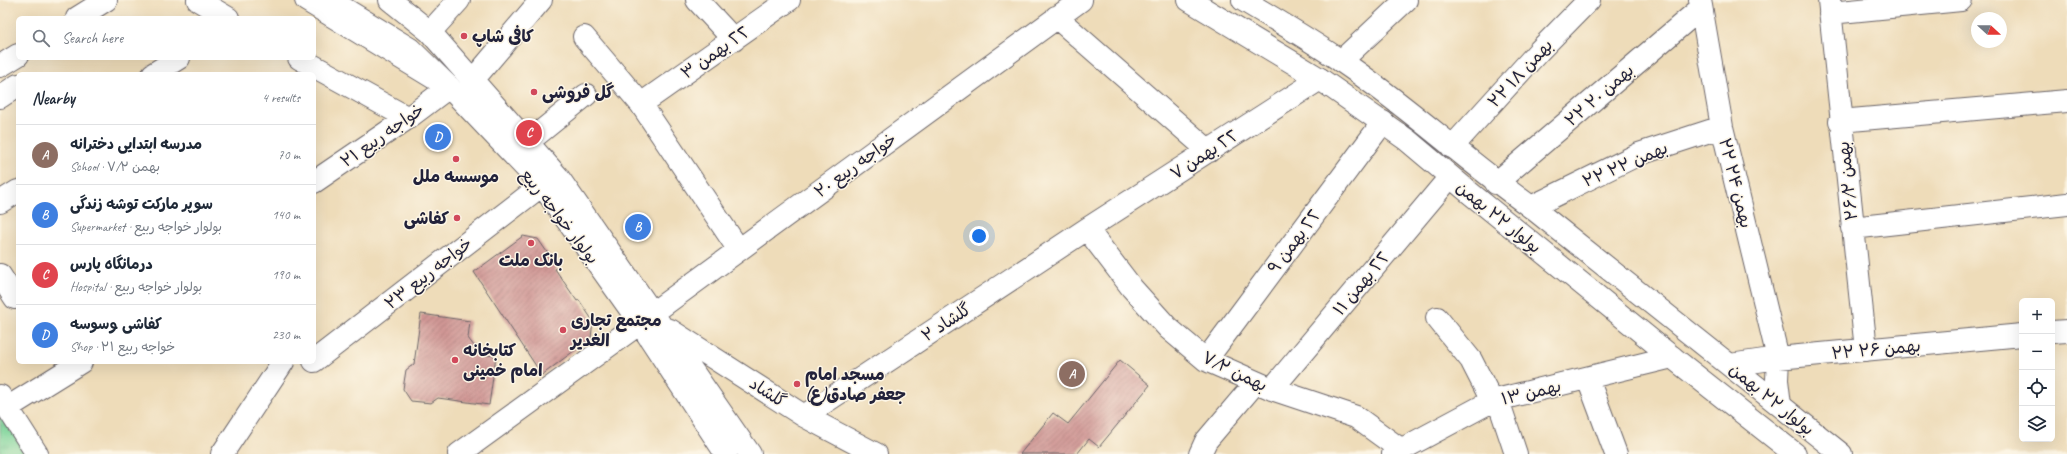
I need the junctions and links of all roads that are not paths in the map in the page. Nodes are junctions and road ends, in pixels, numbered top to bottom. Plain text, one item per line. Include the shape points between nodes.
1 (106, 0) edge
2 (198, 0) edge
3 (306, 0) edge
4 (330, 0) edge
5 (390, 0) edge
6 (459, 0) edge
7 (541, 0) edge
8 (697, 0) edge
9 (789, 0) edge
10 (1081, 0) edge
11 (1189, 0) edge
12 (1243, 0) edge
13 (1406, 0) edge
14 (1589, 0) edge
15 (1961, 0) edge
16 (1701, 4) edge
17 (1830, 6) edge
18 (80, 16) edge
19 (225, 16) edge
20 (1056, 17) junction
21 (430, 32) junction
22 (584, 37) dead end
23 (734, 40) junction
24 (175, 60) edge
25 (301, 60) edge
26 (1341, 61) junction
27 (156, 72) edge
28 (316, 72) edge
29 (318, 74) edge
30 (1320, 79) junction
31 (473, 80) junction
32 (449, 87) junction
33 (586, 95) dead end
34 (2067, 102) edge
35 (641, 104) junction
36 (408, 118) junction
37 (1840, 121) junction
38 (1383, 122) junction
39 (1722, 127) junction
40 (528, 142) junction
41 (1452, 147) junction
42 (1209, 151) junction
43 (1450, 177) junction
44 (316, 181) edge
45 (1496, 183) junction
46 (542, 185) junction
47 (16, 192) edge
48 (0, 202) edge
49 (2067, 204) edge
50 (1531, 208) junction
51 (1852, 228) junction
52 (1087, 229) junction
53 (739, 250) junction
54 (0, 275) edge
55 (11, 300) edge
56 (1437, 318) dead end
57 (652, 320) junction
58 (2067, 331) edge
59 (2055, 332) edge
60 (2019, 335) edge
61 (1866, 350) junction
62 (1672, 357) junction
63 (316, 358) edge
64 (1778, 358) junction
65 (1206, 360) junction
66 (77, 364) edge
67 (282, 364) edge
68 (1730, 365) junction
69 (1588, 379) junction
70 (1264, 386) junction
71 (1495, 400) junction
72 (4, 402) edge
73 (1780, 405) junction
74 (804, 416) junction
75 (1406, 450) edge
76 (37, 454) edge
77 (222, 454) edge
78 (459, 454) edge
79 (726, 454) edge
80 (750, 454) edge
81 (876, 454) edge
82 (1200, 454) edge
83 (1516, 454) edge
84 (1616, 454) edge
85 (1795, 454) edge
86 (1841, 454) edge

1 - 18 street
2 - 19 street
3 - 32 street, بولوار خواجه ربیع
4 - 32 street via 410,49
5 - 21 street, بولوار خواجه ربیع
6 - 21 street
7 - 31 street
8 - 23 street
9 - 23 street, ٢٢ بهمن ۳
10 - 20 street, خواجه ربیع ۲۰
11 - 30 street, بولوار ۲۲ بهمن
12 - 26 street, بولوار ۲۲ بهمن
13 - 26 street
14 - 41 street, ۲۲ بهمن ۱۸ via 1539,50
15 - 17 street
16 - 39 street, ۲۲ بهمن ۲۴
16 - 45 street, ۲۲ بهمن ۲۰
17 - 37 street, بهمن ۲۶/۲
20 - 42 street
20 - 53 street, خواجه ربیع ۲۰
21 - 31 street, بولوار خواجه ربیع
22 - 35 street
23 - 35 street, ٢٢ بهمن ۳
24 - 27 street
25 - 28 street
26 - 41 street, بولوار ۲۲ بهمن
29 - 36 street
30 - 38 street, بولوار ۲۲ بهمن
30 - 42 street, ٢٢ بهمن ٧
31 - 40 street, بولوار خواجه ربیع
32 - 36 street, خواجه ربیع ۲۱
32 - 46 street, بولوار خواجه ربیع
33 - 40 street
34 - 37 street
35 - 53 street
36 - 44 street, خواجه ربیع ۲۱
37 - 51 street, بهمن ۲۶/۲
38 - 43 street, بولوار ۲۲ بهمن
38 - 65 street, ٢٢ بهمن ۹
39 - 50 street, ۲۲ بهمن ۲۲ via 1639,154
39 - 64 street, ۲۲ بهمن ۲۴
40 - 57 street, بولوار خواجه ربیع via 558,176
41 - 45 street, بولوار ۲۲ بهمن
42 - 52 street, ٢٢ بهمن ٧
43 - 62 street, بولوار ۲۲ بهمن
43 - 70 street, ٢٢ بهمن ١١
45 - 50 street, بولوار ۲۲ بهمن
46 - 57 street, بولوار خواجه ربیع
46 - 63 street, خواجه ربیع ۲۳
47 - 48 street
49 - 51 street
50 - 68 street, بولوار ۲۲ بهمن
51 - 61 street, بهمن ۲۶/۲
52 - 65 street, بهمن ۷/۲ via 1132,288 1168,328
52 - 74 street, گلشاد ۲
53 - 57 street, خواجه ربیع ۲۰
54 - 55 street
56 - 71 street via 1471,360
57 - 74 street, گلشاد
57 - 78 street, خواجه ربیع ۲۰
57 - 79 street, بولوار خواجه ربیع
57 - 80 street, بولوار خواجه ربیع
58 - 59 street
60 - 61 street, ۲۲ بهمن ۲۶
61 - 64 street, ۲۲ بهمن ۲۶
62 - 69 street, بهمن ۱۳
62 - 85 street, بولوار ۲۲ بهمن
64 - 68 street, ۲۲ بهمن ۲۶
64 - 73 street
65 - 70 street, بهمن ۷/۲
66 - 72 street
67 - 77 street
68 - 73 street, بولوار ۲۲ بهمن
69 - 71 street, بهمن ۱۳
69 - 84 street
70 - 75 street, بهمن ۷/۲ via 1356,417
70 - 82 street, ٢٢ بهمن ١١ via 1206,441
71 - 75 street, بهمن ۱۳
71 - 83 street
72 - 76 street
73 - 86 street, بولوار ۲۲ بهمن
74 - 81 street, گلشاد

